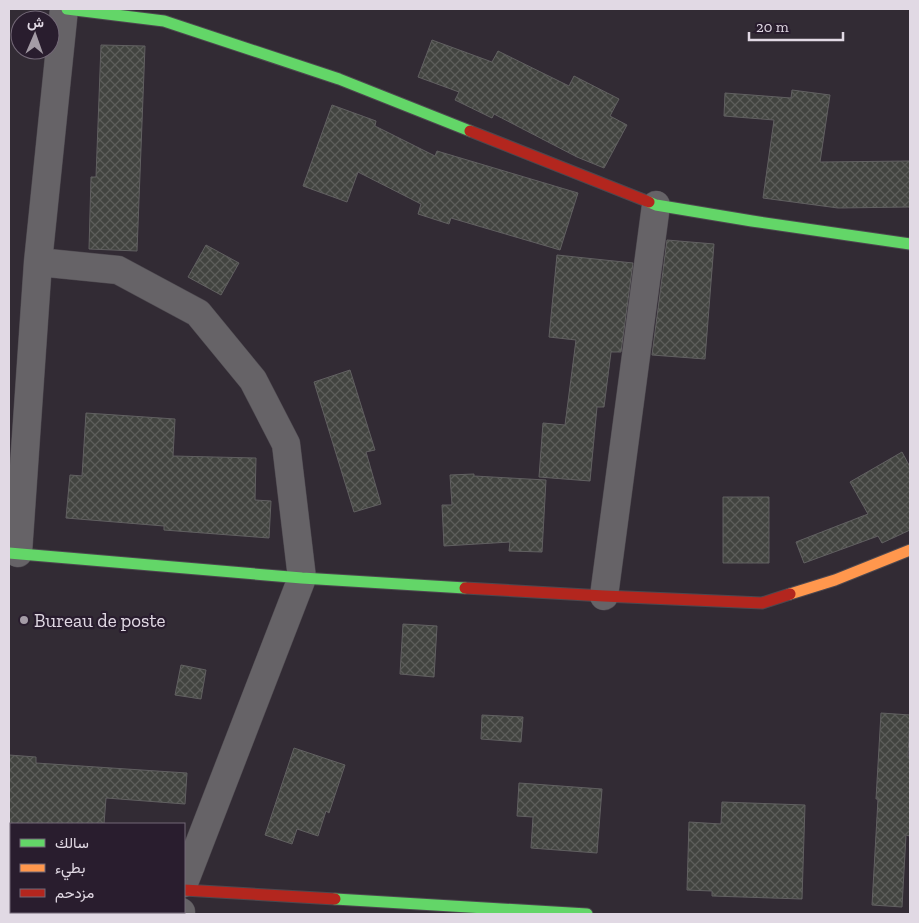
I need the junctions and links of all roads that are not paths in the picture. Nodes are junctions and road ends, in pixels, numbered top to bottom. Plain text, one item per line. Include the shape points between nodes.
1 (65, 9) edge
2 (656, 205) junction
3 (910, 244) edge
4 (38, 262) junction
5 (910, 550) edge
6 (13, 553) edge
7 (302, 578) junction
8 (604, 596) junction
9 (185, 880) edge
10 (185, 890) edge
11 (587, 914) edge

1 - 2 street via 164,21 321,73
1 - 4 street
2 - 3 street
2 - 8 street
4 - 6 street
4 - 7 street via 118,270 198,313 253,380 286,444
5 - 8 street via 835,580 762,603
6 - 7 street
7 - 8 street
7 - 9 street
10 - 11 street

